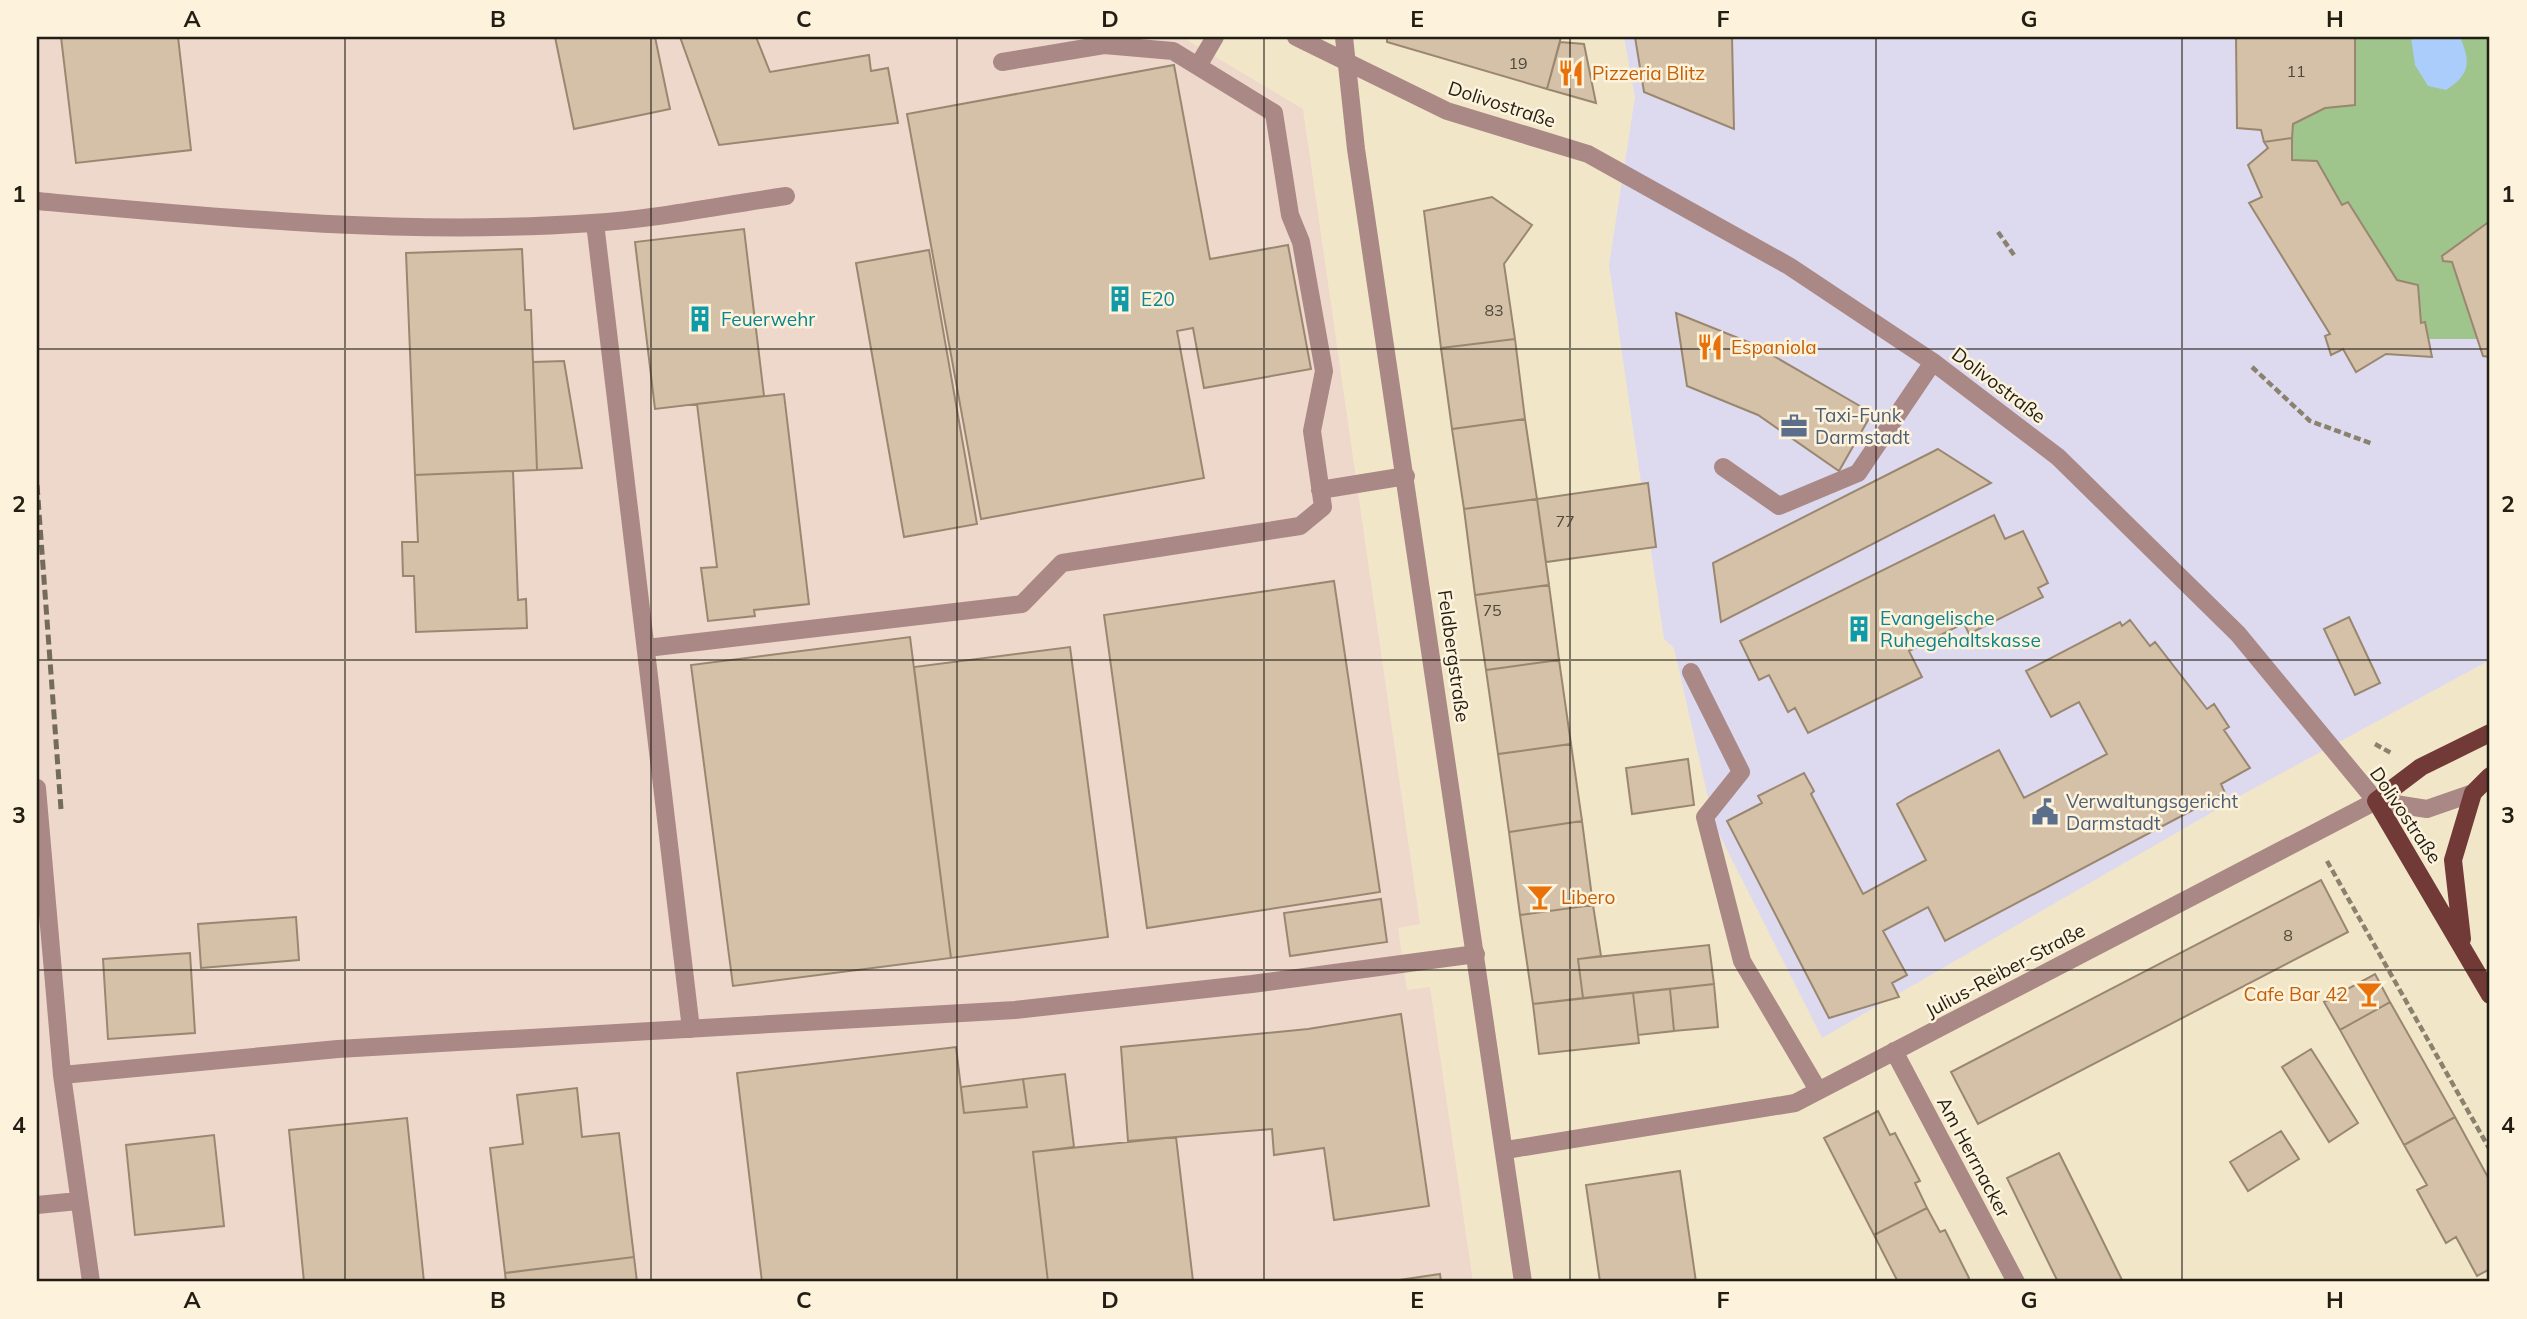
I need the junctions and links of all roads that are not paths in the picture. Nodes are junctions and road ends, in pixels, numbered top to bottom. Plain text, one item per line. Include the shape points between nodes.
1 (1215, 37) edge
2 (1296, 37) edge
3 (1344, 37) edge
4 (1002, 62) dead end
5 (1348, 65) junction
6 (1198, 66) junction
7 (786, 196) dead end
8 (37, 201) edge
9 (595, 223) junction
10 (1933, 362) junction
11 (1723, 467) dead end
12 (1406, 476) junction
13 (1320, 490) junction
14 (647, 648) junction
15 (1691, 672) dead end
16 (2490, 733) edge
17 (2490, 776) edge
18 (37, 788) edge
19 (2473, 793) junction
20 (2376, 801) junction
21 (2463, 946) junction
22 (1476, 954) junction
23 (2490, 995) edge
24 (691, 1030) junction
25 (1894, 1051) junction
26 (62, 1075) junction
27 (1818, 1090) junction
28 (1506, 1150) junction
29 (78, 1201) junction
30 (37, 1205) edge
31 (91, 1282) edge
32 (1523, 1282) edge
33 (2016, 1282) edge

1 - 6 street
2 - 5 street, Dolivostraße
3 - 5 street, Feldbergstraße
4 - 6 street via 1104,45 1173,51
5 - 10 street, Dolivostraße via 1447,111 1588,154 1788,265
5 - 12 street, Feldbergstraße via 1356,149
6 - 13 street via 1274,113 1290,215 1301,242 1324,370 1312,431
7 - 9 street
8 - 9 street via 284,223 484,228
9 - 14 street
10 - 11 street via 1858,473 1779,506
10 - 20 street, Dolivostraße via 2058,457 2228,625
12 - 13 street
12 - 22 street, Feldbergstraße
13 - 14 street via 1323,508 1300,526 1062,563 1022,604
14 - 24 street
15 - 27 street via 1741,772 1705,817 1742,961
16 - 20 main road, Julius-Reiber-Straße via 2420,767
17 - 19 main road
18 - 26 street
19 - 20 street via 2427,809
19 - 21 main road via 2453,860
20 - 21 main road, Dolivostraße
20 - 25 street, Julius-Reiber-Straße
21 - 23 main road, Dolivostraße
22 - 24 street via 1015,1010
22 - 28 street, Feldbergstraße
24 - 26 street via 338,1049
25 - 27 street, Julius-Reiber-Straße
25 - 33 street, Am Herrnacker
26 - 29 street
27 - 28 street, Julius-Reiber-Straße via 1795,1103
28 - 32 street, Feldbergstraße
29 - 30 street
29 - 31 street

